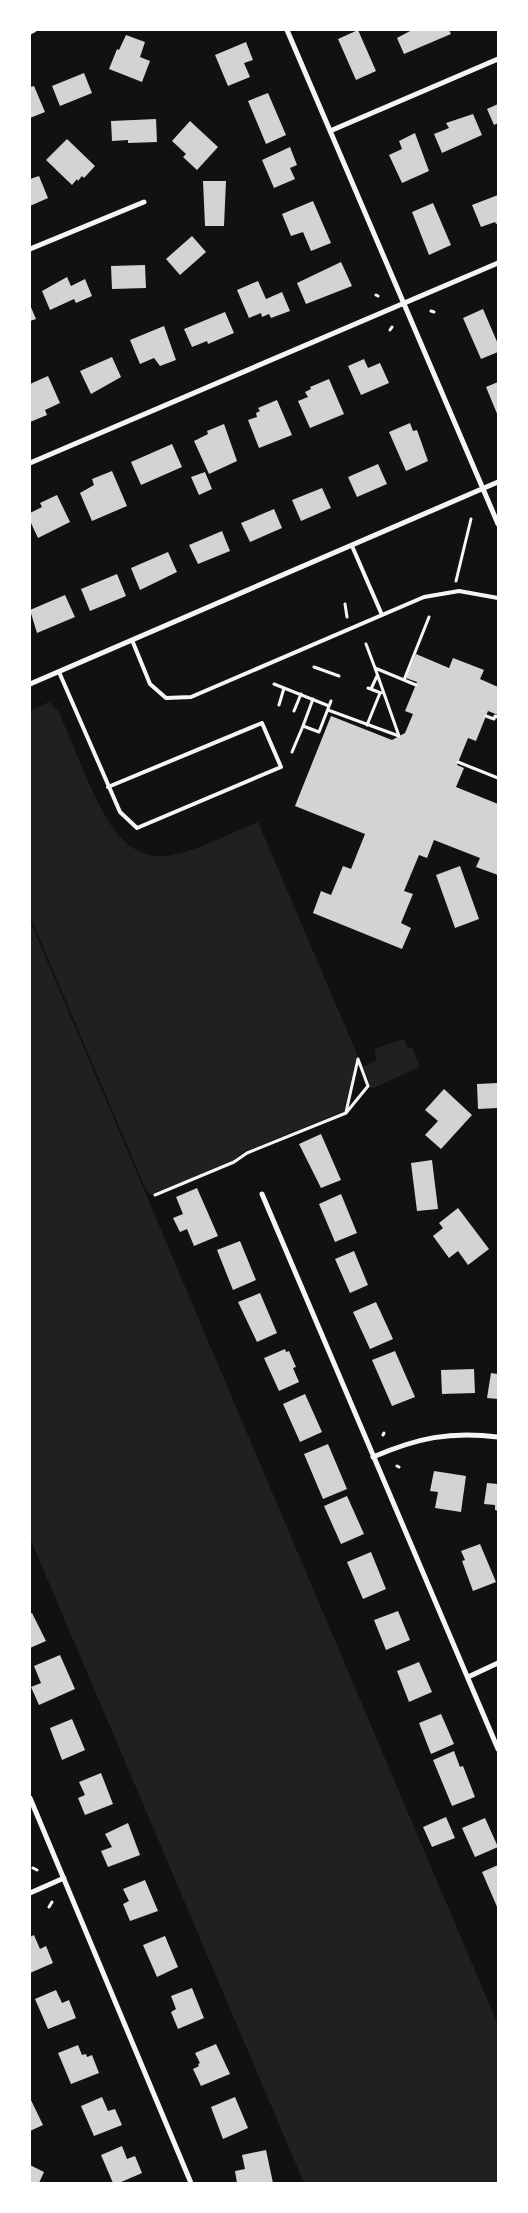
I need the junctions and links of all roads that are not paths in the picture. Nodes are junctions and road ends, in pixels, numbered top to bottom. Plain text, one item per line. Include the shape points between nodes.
1 (34, 30) edge
2 (287, 30) edge
3 (30, 32) edge
4 (498, 59) edge
5 (330, 131) junction
6 (144, 202) dead end
7 (30, 249) edge
8 (498, 263) edge
9 (404, 304) junction
10 (30, 463) edge
11 (498, 482) edge
12 (483, 489) junction
13 (498, 524) edge
14 (352, 546) junction
15 (498, 598) edge
16 (382, 615) junction
17 (132, 640) junction
18 (59, 672) junction
19 (30, 684) edge
20 (108, 786) junction
21 (262, 1194) dead end
22 (498, 1437) edge
23 (373, 1458) junction
24 (498, 1663) edge
25 (468, 1676) junction
26 (498, 1749) edge
27 (30, 1798) edge
28 (64, 1878) junction
29 (30, 1893) edge
30 (191, 2183) edge

1 - 3 street
2 - 5 street
4 - 5 street
5 - 9 street
6 - 7 street
8 - 9 street
9 - 10 street
9 - 12 street
11 - 12 street
12 - 13 street
12 - 14 street
14 - 16 lane
14 - 17 street
15 - 16 lane via 459,591 424,596
16 - 17 lane via 191,697 166,698 150,684
17 - 18 street
18 - 19 street
18 - 20 lane
20 - 20 lane via 120,812 137,828 281,767 262,723
21 - 23 street
22 - 23 street via 438,1436
23 - 25 street
24 - 25 street
25 - 26 street
27 - 28 street
28 - 29 street
28 - 30 street

